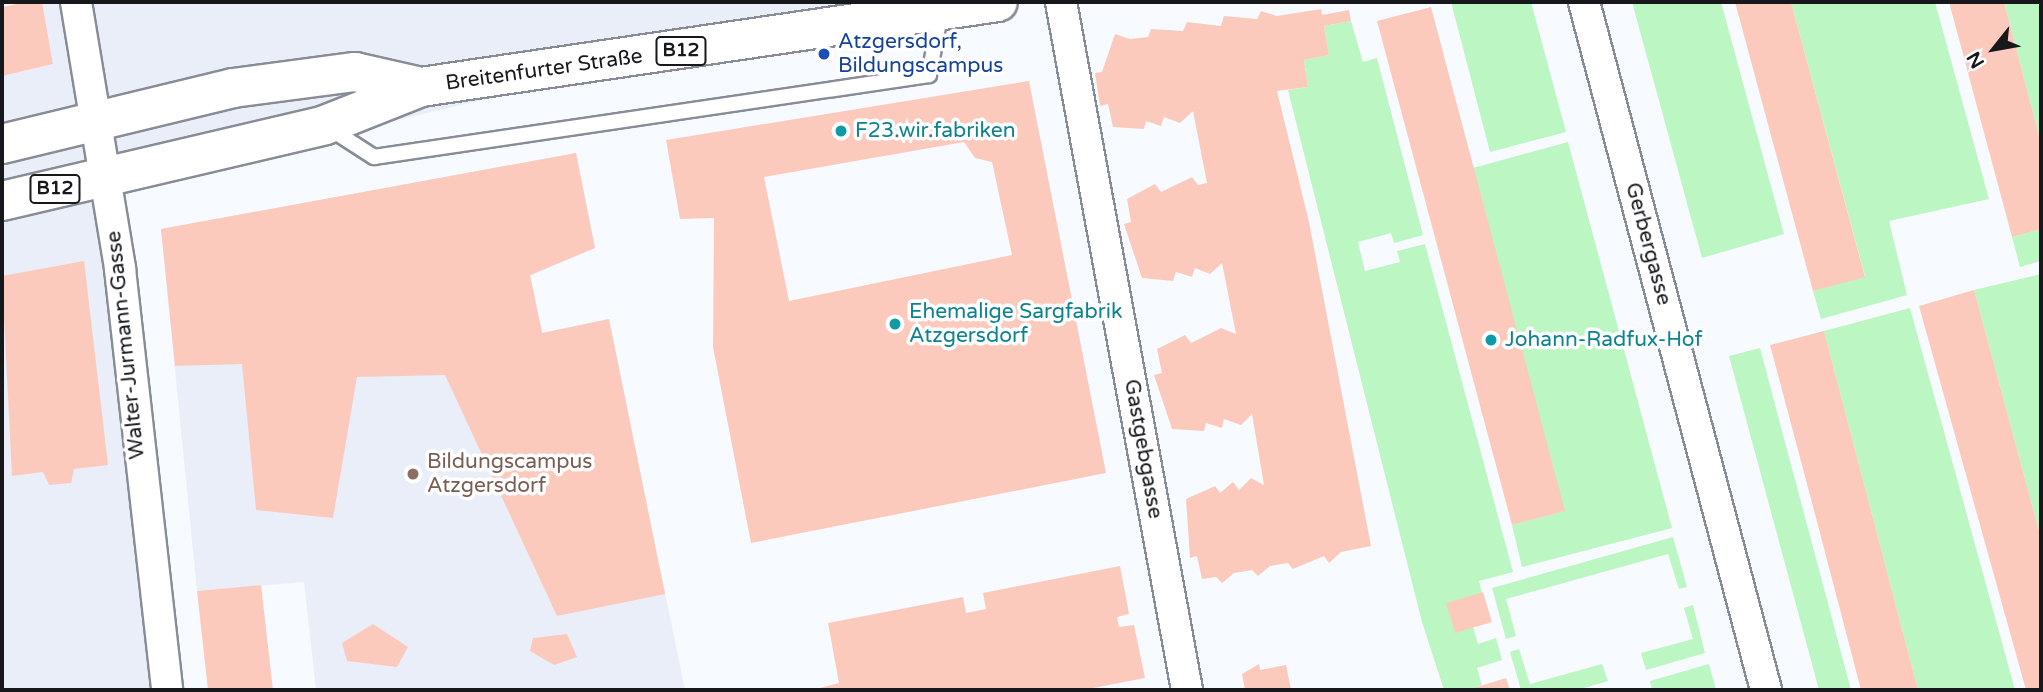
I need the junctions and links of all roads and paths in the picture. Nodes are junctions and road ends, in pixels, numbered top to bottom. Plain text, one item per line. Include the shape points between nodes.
1 (76, 2) edge
2 (998, 2) edge
3 (1061, 2) edge
4 (1584, 2) edge
5 (941, 10) junction
6 (421, 87) junction
7 (99, 123) junction
8 (325, 125) junction
9 (2, 144) edge
10 (108, 177) junction
11 (2, 201) edge
12 (167, 690) edge
13 (1187, 690) edge
14 (1766, 690) edge

1 - 7 street, Walter-Jurmann-Gasse
2 - 5 main road, Breitenfurter Straße / B12
3 - 13 street, Gastgebgasse
4 - 14 street, Gerbergasse
5 - 6 main road, Breitenfurter Straße / B12
5 - 8 lane via 929,75 374,157
6 - 7 main road, Breitenfurter Straße / B12 via 355,72 233,88
6 - 8 main road, Breitenfurter Straße / B12
7 - 9 main road, Breitenfurter Straße / B12
7 - 10 street, Walter-Jurmann-Gasse
8 - 10 main road, Breitenfurter Straße / B12
10 - 11 main road, Breitenfurter Straße / B12
10 - 12 street, Walter-Jurmann-Gasse

